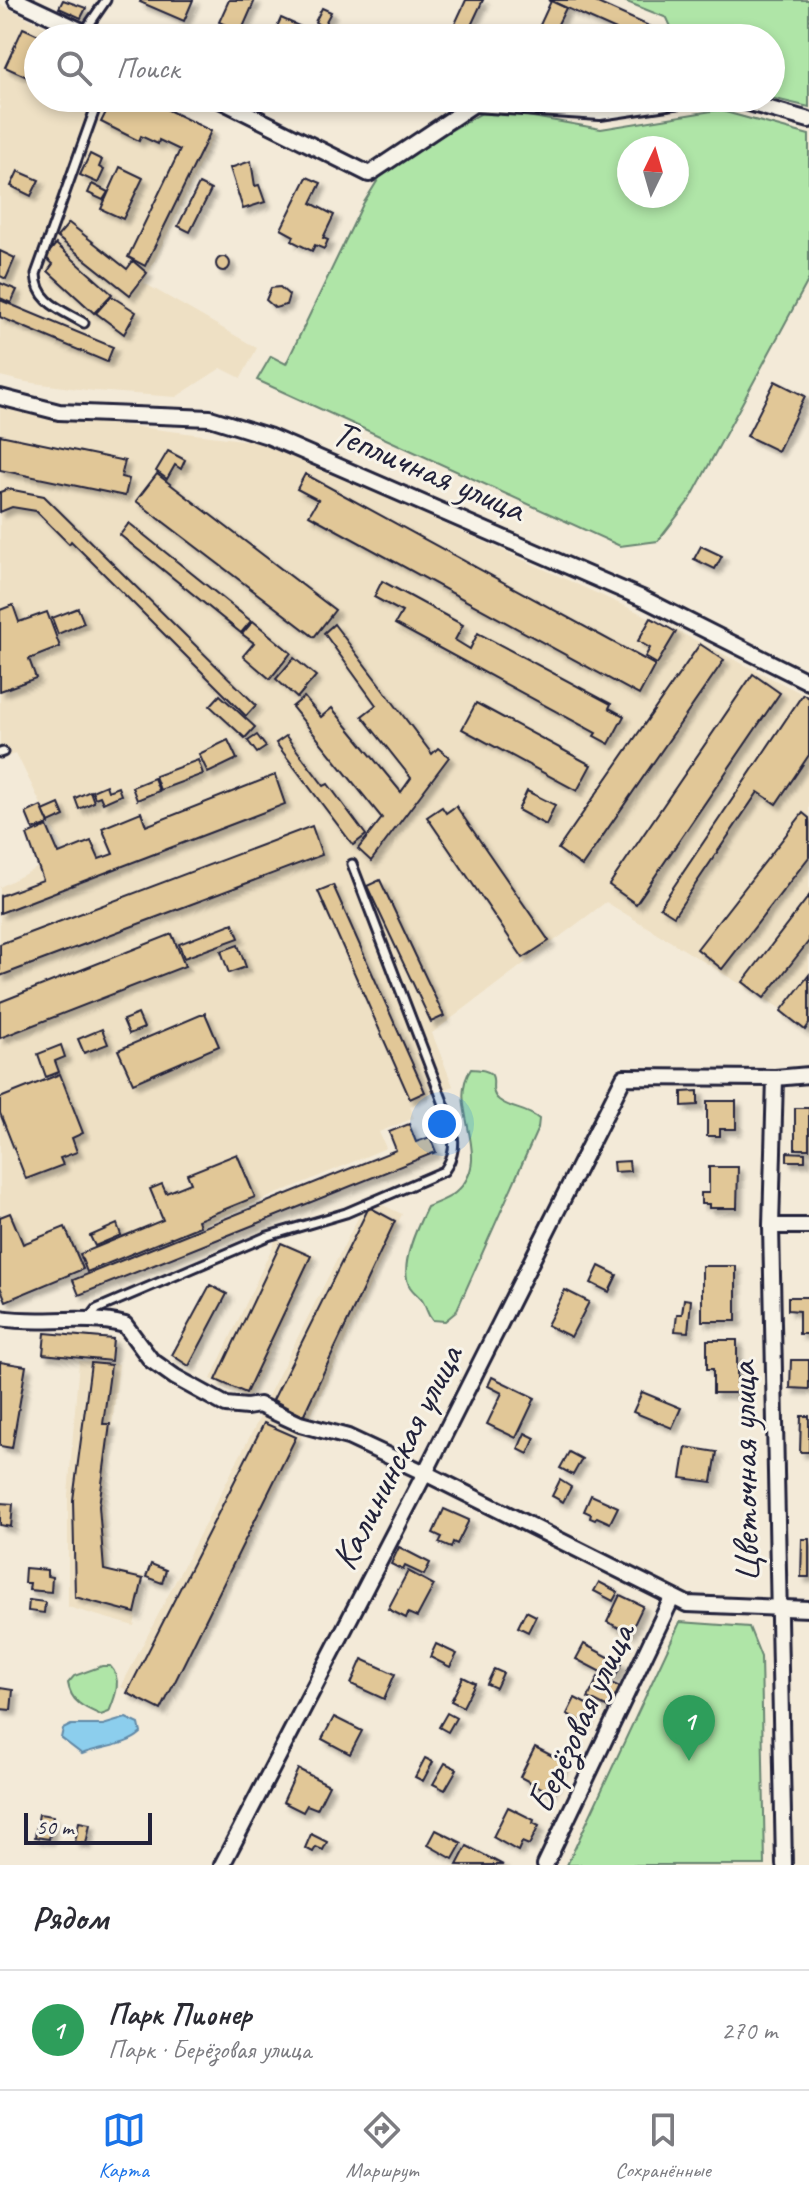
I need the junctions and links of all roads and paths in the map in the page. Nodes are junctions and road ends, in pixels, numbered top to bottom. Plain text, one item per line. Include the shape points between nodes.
1 (16, 0) edge
2 (106, 0) edge
3 (67, 24) edge
4 (95, 24) edge
5 (94, 112) edge
6 (244, 112) edge
7 (462, 112) edge
8 (781, 112) edge
9 (809, 120) edge
10 (84, 323) dead end
11 (0, 397) edge
12 (809, 682) edge
13 (352, 864) dead end
14 (809, 1075) edge
15 (775, 1078) junction
16 (771, 1226) junction
17 (809, 1226) edge
18 (0, 1318) edge
19 (88, 1319) junction
20 (425, 1473) junction
21 (672, 1598) junction
22 (779, 1609) junction
23 (809, 1609) edge
24 (222, 1865) edge
25 (545, 1865) edge
26 (784, 1865) edge

1 - 3 street
2 - 4 lane
5 - 10 lane via 36,274 44,299
6 - 7 street via 369,174
8 - 9 street
11 - 12 street, Тепличная улица via 59,412 210,418 268,436 644,599
13 - 19 lane via 452,1125 451,1161 444,1171 346,1213 231,1251 97,1309
14 - 15 street
15 - 16 street, Цветочная улица
15 - 20 street, Калининская улица via 624,1077
16 - 17 street
16 - 22 street, Цветочная улица
18 - 19 street
19 - 20 street via 125,1325 151,1360 226,1405 259,1405 300,1424 348,1437
20 - 21 street
20 - 24 street, Калининская улица
21 - 22 street via 687,1604
21 - 25 street, Берёзовая улица
22 - 23 street
22 - 26 street, Цветочная улица

